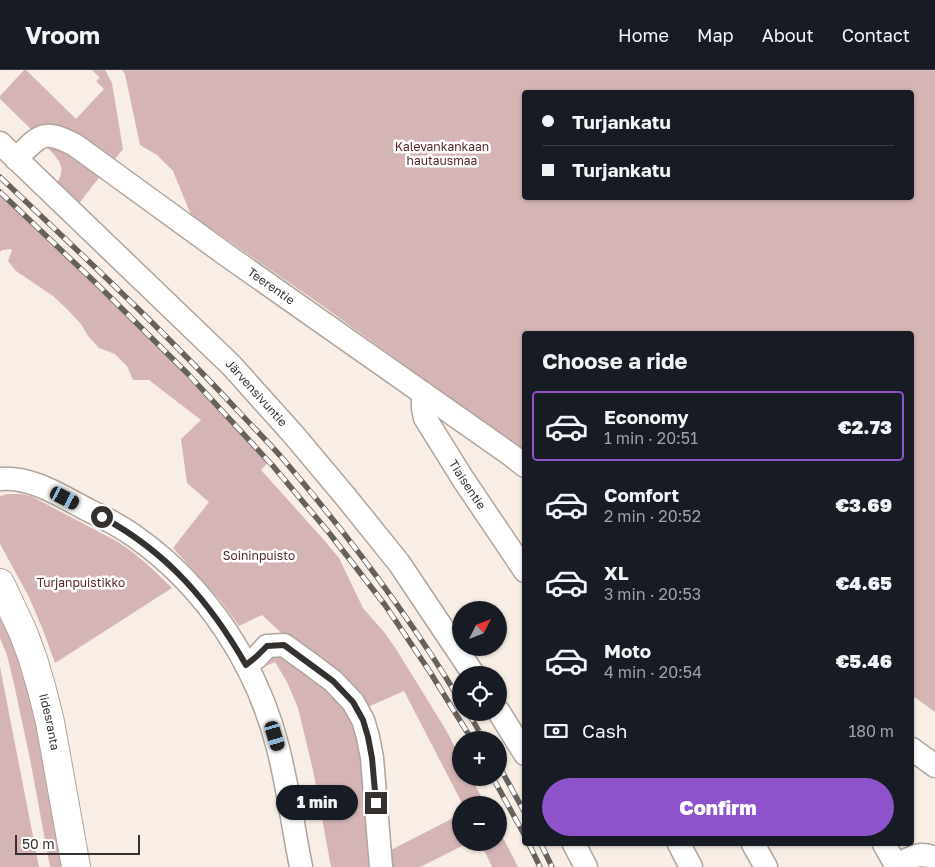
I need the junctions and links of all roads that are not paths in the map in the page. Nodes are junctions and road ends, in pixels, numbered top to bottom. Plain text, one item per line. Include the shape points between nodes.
1 (0, 143) edge
2 (16, 159) junction
3 (423, 393) junction
4 (522, 464) edge
5 (0, 479) edge
6 (522, 567) edge
7 (0, 583) edge
8 (246, 665) junction
9 (468, 666) edge
10 (505, 721) edge
11 (522, 749) edge
12 (914, 750) edge
13 (935, 766) edge
14 (575, 846) edge
15 (680, 846) edge
16 (754, 846) edge
17 (885, 846) edge
18 (935, 858) edge
19 (897, 866) edge
20 (76, 867) edge
21 (301, 867) edge
22 (380, 867) edge
23 (586, 867) edge
24 (691, 867) edge
25 (766, 867) edge

1 - 2 street, Järvensivuntie
2 - 3 street, Teerentie via 35,140 45,136 60,137 75,144
2 - 9 street, Järvensivuntie via 231,365 293,434 399,563
3 - 4 street, Teerentie
3 - 6 street, Tiaisentie via 425,418
5 - 8 street via 18,479 40,486 138,539 198,594
7 - 20 main road, Iidesranta via 24,632 42,690
8 - 21 street via 278,746
8 - 22 street via 267,646 284,645 333,681 353,702 363,720 372,758
10 - 11 street
12 - 13 street
14 - 23 street
15 - 24 street
16 - 25 street
17 - 19 street
18 - 19 street via 916,855

